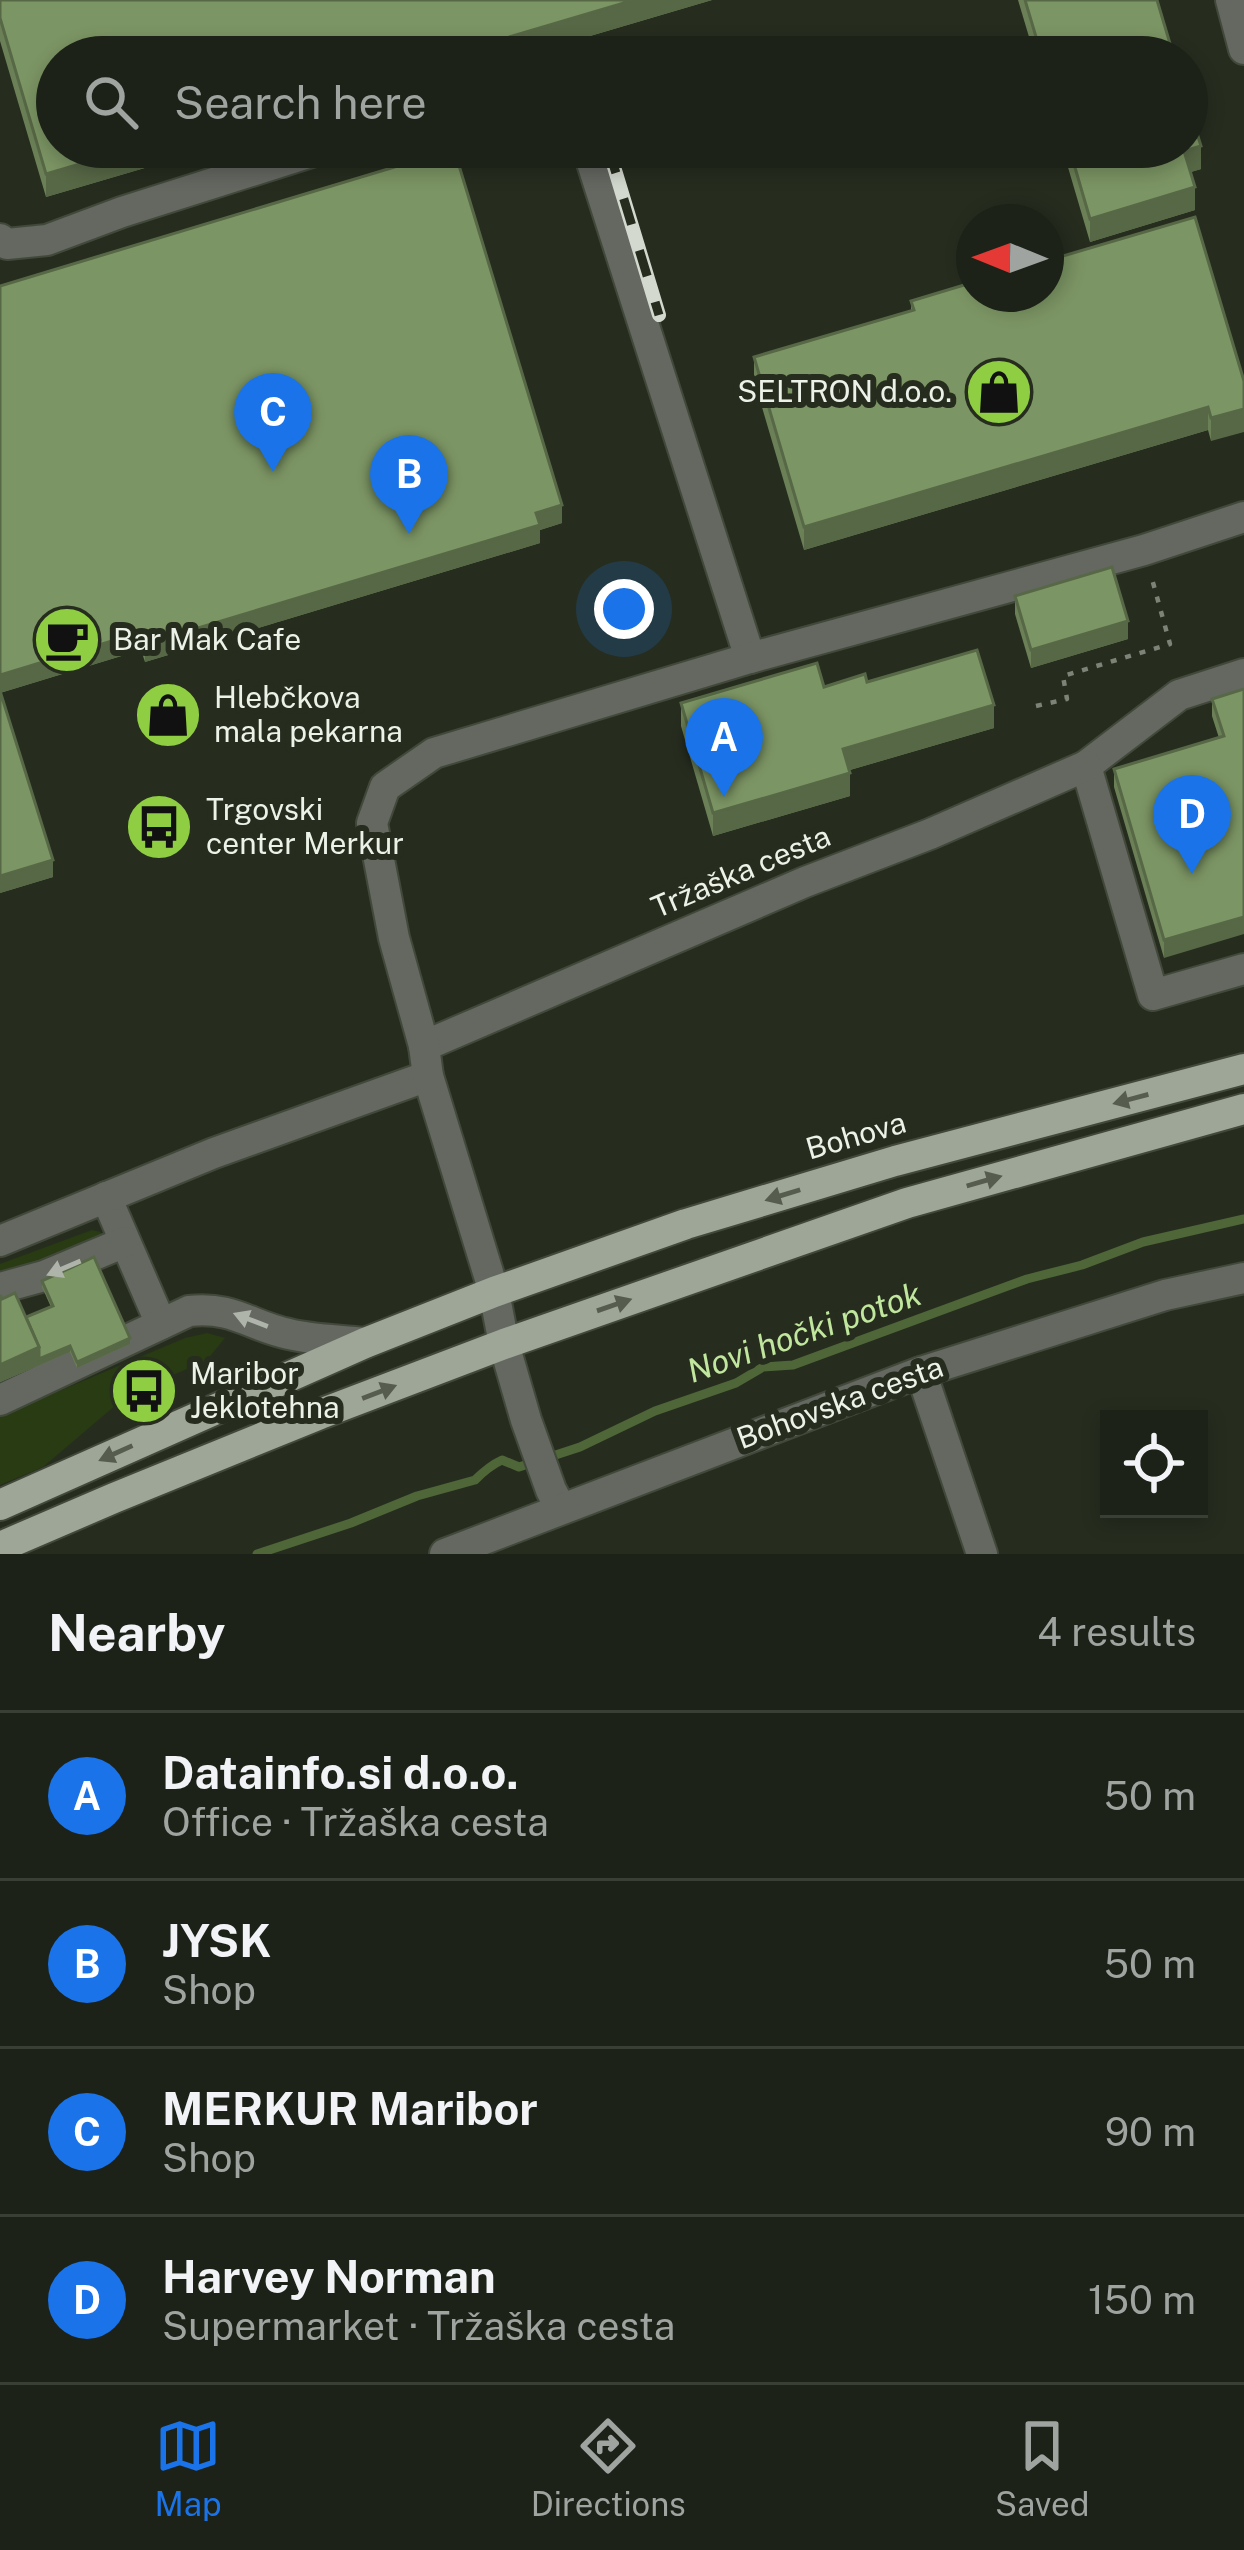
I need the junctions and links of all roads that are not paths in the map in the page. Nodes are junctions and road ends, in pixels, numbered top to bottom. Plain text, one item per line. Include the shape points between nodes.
1 (1231, 0) edge
2 (1244, 50) edge
3 (261, 168) edge
4 (594, 168) edge
5 (0, 238) edge
6 (1244, 517) edge
7 (750, 658) junction
8 (1244, 674) edge
9 (1086, 766) junction
10 (1244, 969) edge
11 (426, 1061) junction
12 (1244, 1069) edge
13 (1244, 1108) edge
14 (106, 1197) junction
15 (0, 1241) edge
16 (125, 1242) junction
17 (1244, 1278) edge
18 (0, 1288) edge
19 (494, 1292) junction
20 (161, 1324) junction
21 (365, 1342) junction
22 (504, 1344) junction
23 (921, 1372) junction
24 (0, 1400) edge
25 (556, 1499) junction
26 (0, 1505) edge
27 (0, 1547) edge
28 (445, 1554) edge
29 (982, 1554) edge

1 - 2 street
3 - 5 street via 46,240
4 - 7 street
6 - 7 street
7 - 11 street via 434,753 385,788 371,824
8 - 9 street, Tržaška cesta via 1179,694
9 - 10 street via 1153,995
9 - 11 street, Tržaška cesta via 805,882
11 - 14 street, Tržaška cesta
11 - 19 street
12 -> 19 main road, Bohova via 895,1161
22 -> 13 main road via 907,1203
14 - 15 street, Tržaška cesta
14 - 16 street
16 -> 18 street
16 - 20 street
17 - 23 street, Bohovska cesta
19 - 21 main road
19 - 22 street
21 -> 20 street via 287,1334 211,1309
20 - 24 street
21 -> 26 main road
22 - 25 street
27 -> 22 main road
23 - 25 street, Bohovska cesta
23 - 29 street
25 - 28 street, Bohovska cesta

